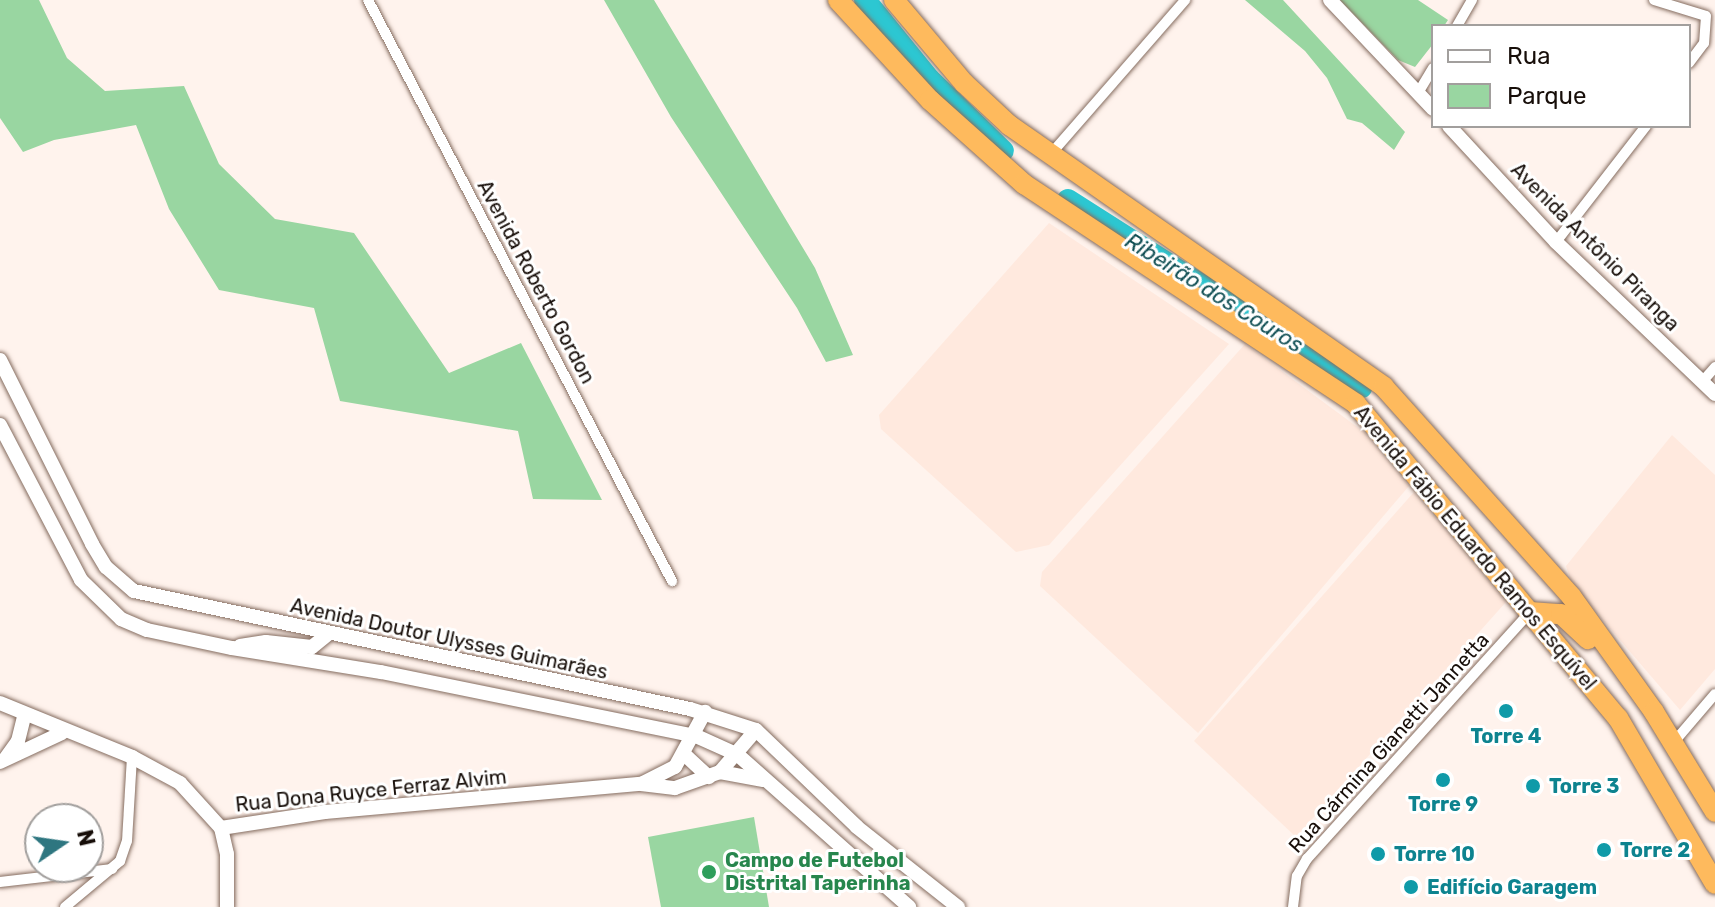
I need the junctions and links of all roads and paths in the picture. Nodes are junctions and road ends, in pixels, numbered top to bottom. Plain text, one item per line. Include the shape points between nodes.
1 (368, 0) edge
2 (838, 0) edge
3 (894, 0) edge
4 (1185, 0) edge
5 (1330, 0) edge
6 (1472, 0) edge
7 (1654, 0) edge
8 (1458, 24) edge
9 (1691, 60) edge
10 (1431, 71) edge
11 (1418, 93) junction
12 (1431, 107) edge
13 (1451, 128) edge
14 (1644, 128) edge
15 (1050, 155) junction
16 (1556, 242) junction
17 (1, 364) edge
18 (1715, 367) edge
19 (1702, 382) junction
20 (1715, 394) edge
21 (0, 425) edge
22 (672, 581) dead end
23 (1530, 612) junction
24 (327, 635) junction
25 (232, 648) junction
26 (1627, 674) junction
27 (1715, 694) edge
28 (0, 703) edge
29 (705, 712) junction
30 (24, 717) junction
31 (756, 730) junction
32 (62, 733) junction
33 (696, 736) junction
34 (1674, 742) junction
35 (684, 754) junction
36 (738, 755) junction
37 (132, 757) junction
38 (2, 761) edge
39 (715, 775) junction
40 (765, 780) junction
41 (641, 784) junction
42 (1715, 812) edge
43 (221, 828) junction
44 (114, 869) junction
45 (0, 882) edge
46 (1715, 884) edge
47 (65, 907) edge
48 (227, 907) edge
49 (909, 907) edge
50 (958, 907) edge
51 (1293, 907) edge

1 - 22 street, Avenida Roberto Gordon
2 - 23 highway, Avenida Fábio Eduardo Ramos Esquível via 930,100 1024,184 1356,404
3 - 15 highway, Avenida Fábio Eduardo Ramos Esquível via 964,83
4 - 15 street
5 - 11 main road
6 - 8 street
7 - 9 street via 1699,11 1709,24
10 - 11 street
11 - 12 main road
13 - 16 main road, Avenida Antônio Piranga
14 - 16 street
15 - 26 highway, Avenida Fábio Eduardo Ramos Esquível via 1384,387 1571,596
16 - 19 main road, Avenida Antônio Piranga
17 - 24 main road, Avenida Doutor Ulysses Guimarães via 92,544 117,579 154,598
18 - 19 street
19 - 20 main road, Avenida Antônio Piranga
21 - 25 main road via 81,580 100,601 147,630
23 - 26 highway via 1569,618
23 - 46 highway, Avenida Fábio Eduardo Ramos Esquível via 1633,739
23 - 51 street, Rua Cármina Gianetti Jannetta via 1307,859 1297,876
24 - 25 main road via 312,647 266,642
24 - 29 main road, Avenida Doutor Ulysses Guimarães
25 - 33 main road via 381,672
26 - 34 highway, Avenida Fábio Eduardo Ramos Esquível
27 - 34 street
28 - 30 main road, Rua Dona Ruyce Ferraz Alvim
29 - 31 main road, Avenida Doutor Ulysses Guimarães
29 - 33 main road, Rua Dona Ruyce Ferraz Alvim
30 - 32 main road, Rua Dona Ruyce Ferraz Alvim
30 - 38 main road via 18,741
31 - 36 main road, Rua Dona Ruyce Ferraz Alvim
31 - 50 main road, Avenida Doutor Ulysses Guimarães via 857,827
32 - 37 main road, Rua Dona Ruyce Ferraz Alvim
32 - 38 main road
33 - 35 main road, Rua Dona Ruyce Ferraz Alvim
33 - 36 main road
34 - 42 highway, Avenida Fábio Eduardo Ramos Esquível
35 - 39 main road
35 - 41 main road, Rua Dona Ruyce Ferraz Alvim via 668,773
36 - 39 main road, Rua Dona Ruyce Ferraz Alvim
36 - 40 main road
37 - 43 main road, Rua Dona Ruyce Ferraz Alvim via 180,783
37 - 44 street via 127,841
39 - 40 main road
39 - 41 main road, Rua Dona Ruyce Ferraz Alvim via 675,788
40 - 49 main road
41 - 43 main road, Rua Dona Ruyce Ferraz Alvim via 325,812
43 - 48 main road via 227,854
44 - 45 street
44 - 47 street

